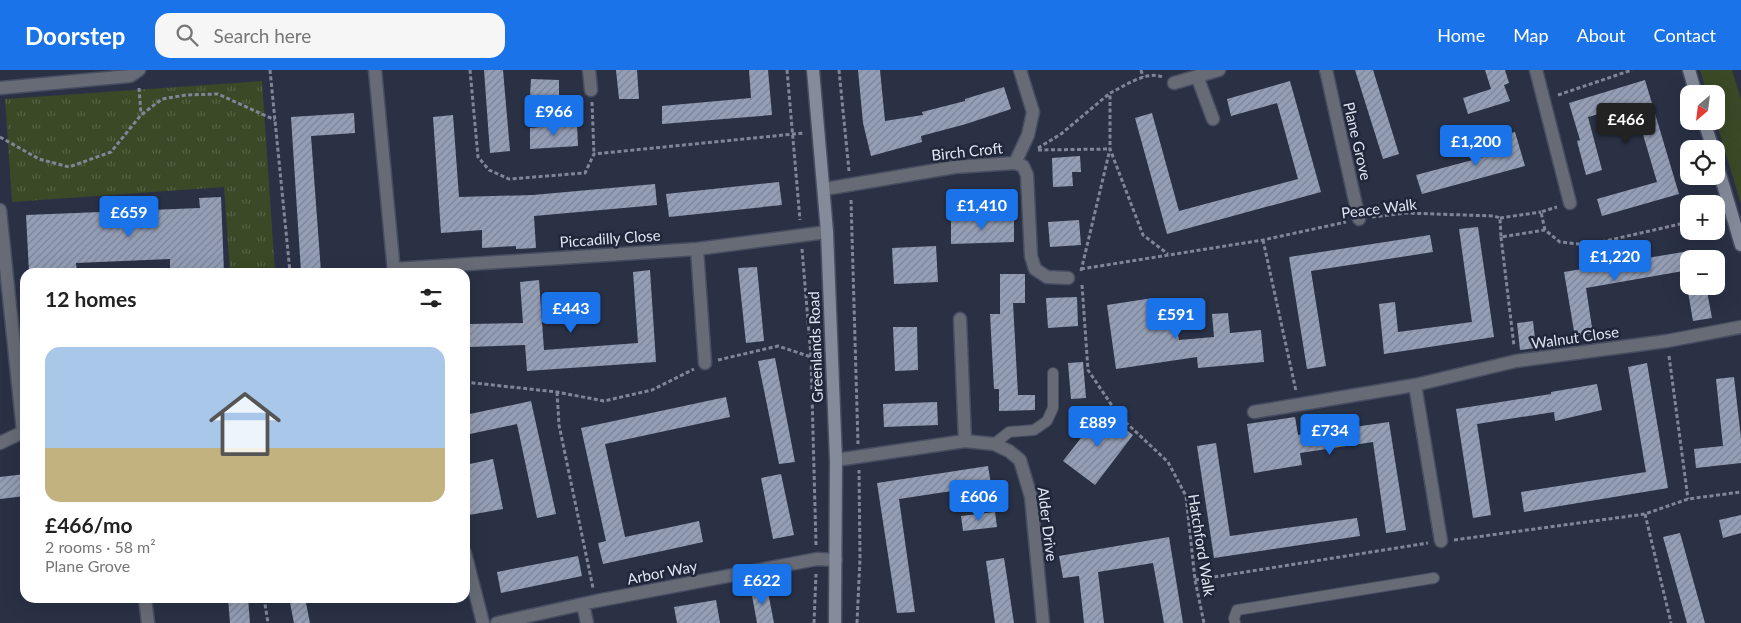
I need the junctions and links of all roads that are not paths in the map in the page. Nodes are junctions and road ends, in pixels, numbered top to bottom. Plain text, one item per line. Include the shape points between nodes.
1 (375, 70) edge
2 (589, 70) edge
3 (813, 70) edge
4 (1020, 70) edge
5 (1219, 70) edge
6 (1326, 70) edge
7 (1536, 70) edge
8 (1689, 70) edge
9 (139, 71) edge
10 (1197, 76) junction
11 (1174, 83) road end
12 (1693, 85) edge
13 (0, 88) edge
14 (591, 90) road end
15 (1213, 119) dead end
16 (1015, 163) junction
17 (1723, 185) edge
18 (825, 189) junction
19 (1570, 203) road end
20 (0, 216) edge
21 (1359, 219) road end
22 (827, 232) junction
23 (1741, 245) edge
24 (697, 248) junction
25 (394, 268) edge
26 (434, 268) edge
27 (1068, 278) dead end
28 (960, 319) dead end
29 (1741, 327) edge
30 (705, 363) road end
31 (1052, 373) dead end
32 (1415, 385) junction
33 (20, 396) edge
34 (1254, 412) dead end
35 (20, 434) edge
36 (965, 441) junction
37 (0, 443) edge
38 (994, 444) junction
39 (836, 460) junction
40 (1441, 541) road end
41 (836, 560) junction
42 (470, 572) edge
43 (1434, 578) dead end
44 (146, 603) edge
45 (583, 604) junction
46 (148, 623) edge
47 (483, 623) edge
48 (497, 623) edge
49 (587, 623) edge
50 (834, 623) edge
51 (1043, 623) edge
52 (1235, 623) edge

1 - 25 street, Piccadilly Close
2 - 14 street
3 - 18 street, Greenlands Road
4 - 16 street, Birch Croft via 1034,112
5 - 10 street
6 - 21 street, Plane Grove
7 - 19 street
8 - 12 street
9 - 13 street via 130,76
10 - 11 street
10 - 15 street
16 - 18 street, Birch Croft via 955,167
16 - 27 street via 1023,166 1027,175 1031,256 1035,269 1047,277
17 - 23 street
18 - 22 street, Greenlands Road
20 - 33 street
22 - 24 street, Piccadilly Close
22 - 39 street, Greenlands Road
24 - 26 street, Piccadilly Close
24 - 30 street
28 - 36 street
29 - 32 street, Walnut Close via 1666,341 1516,361
31 - 38 lane via 1053,408 1047,421 1034,430 1009,432
32 - 34 street, Walnut Close
32 - 40 street
35 - 37 street
36 - 38 street, Alder Drive
36 - 39 street, Alder Drive
38 - 51 street, Alder Drive via 1020,460 1031,497
39 - 41 street, Greenlands Road
41 - 45 street, Arbor Way via 817,559
41 - 50 street, Greenlands Road
42 - 47 street
43 - 52 lane via 1237,610
44 - 46 street
45 - 48 street, Arbor Way
45 - 49 street

